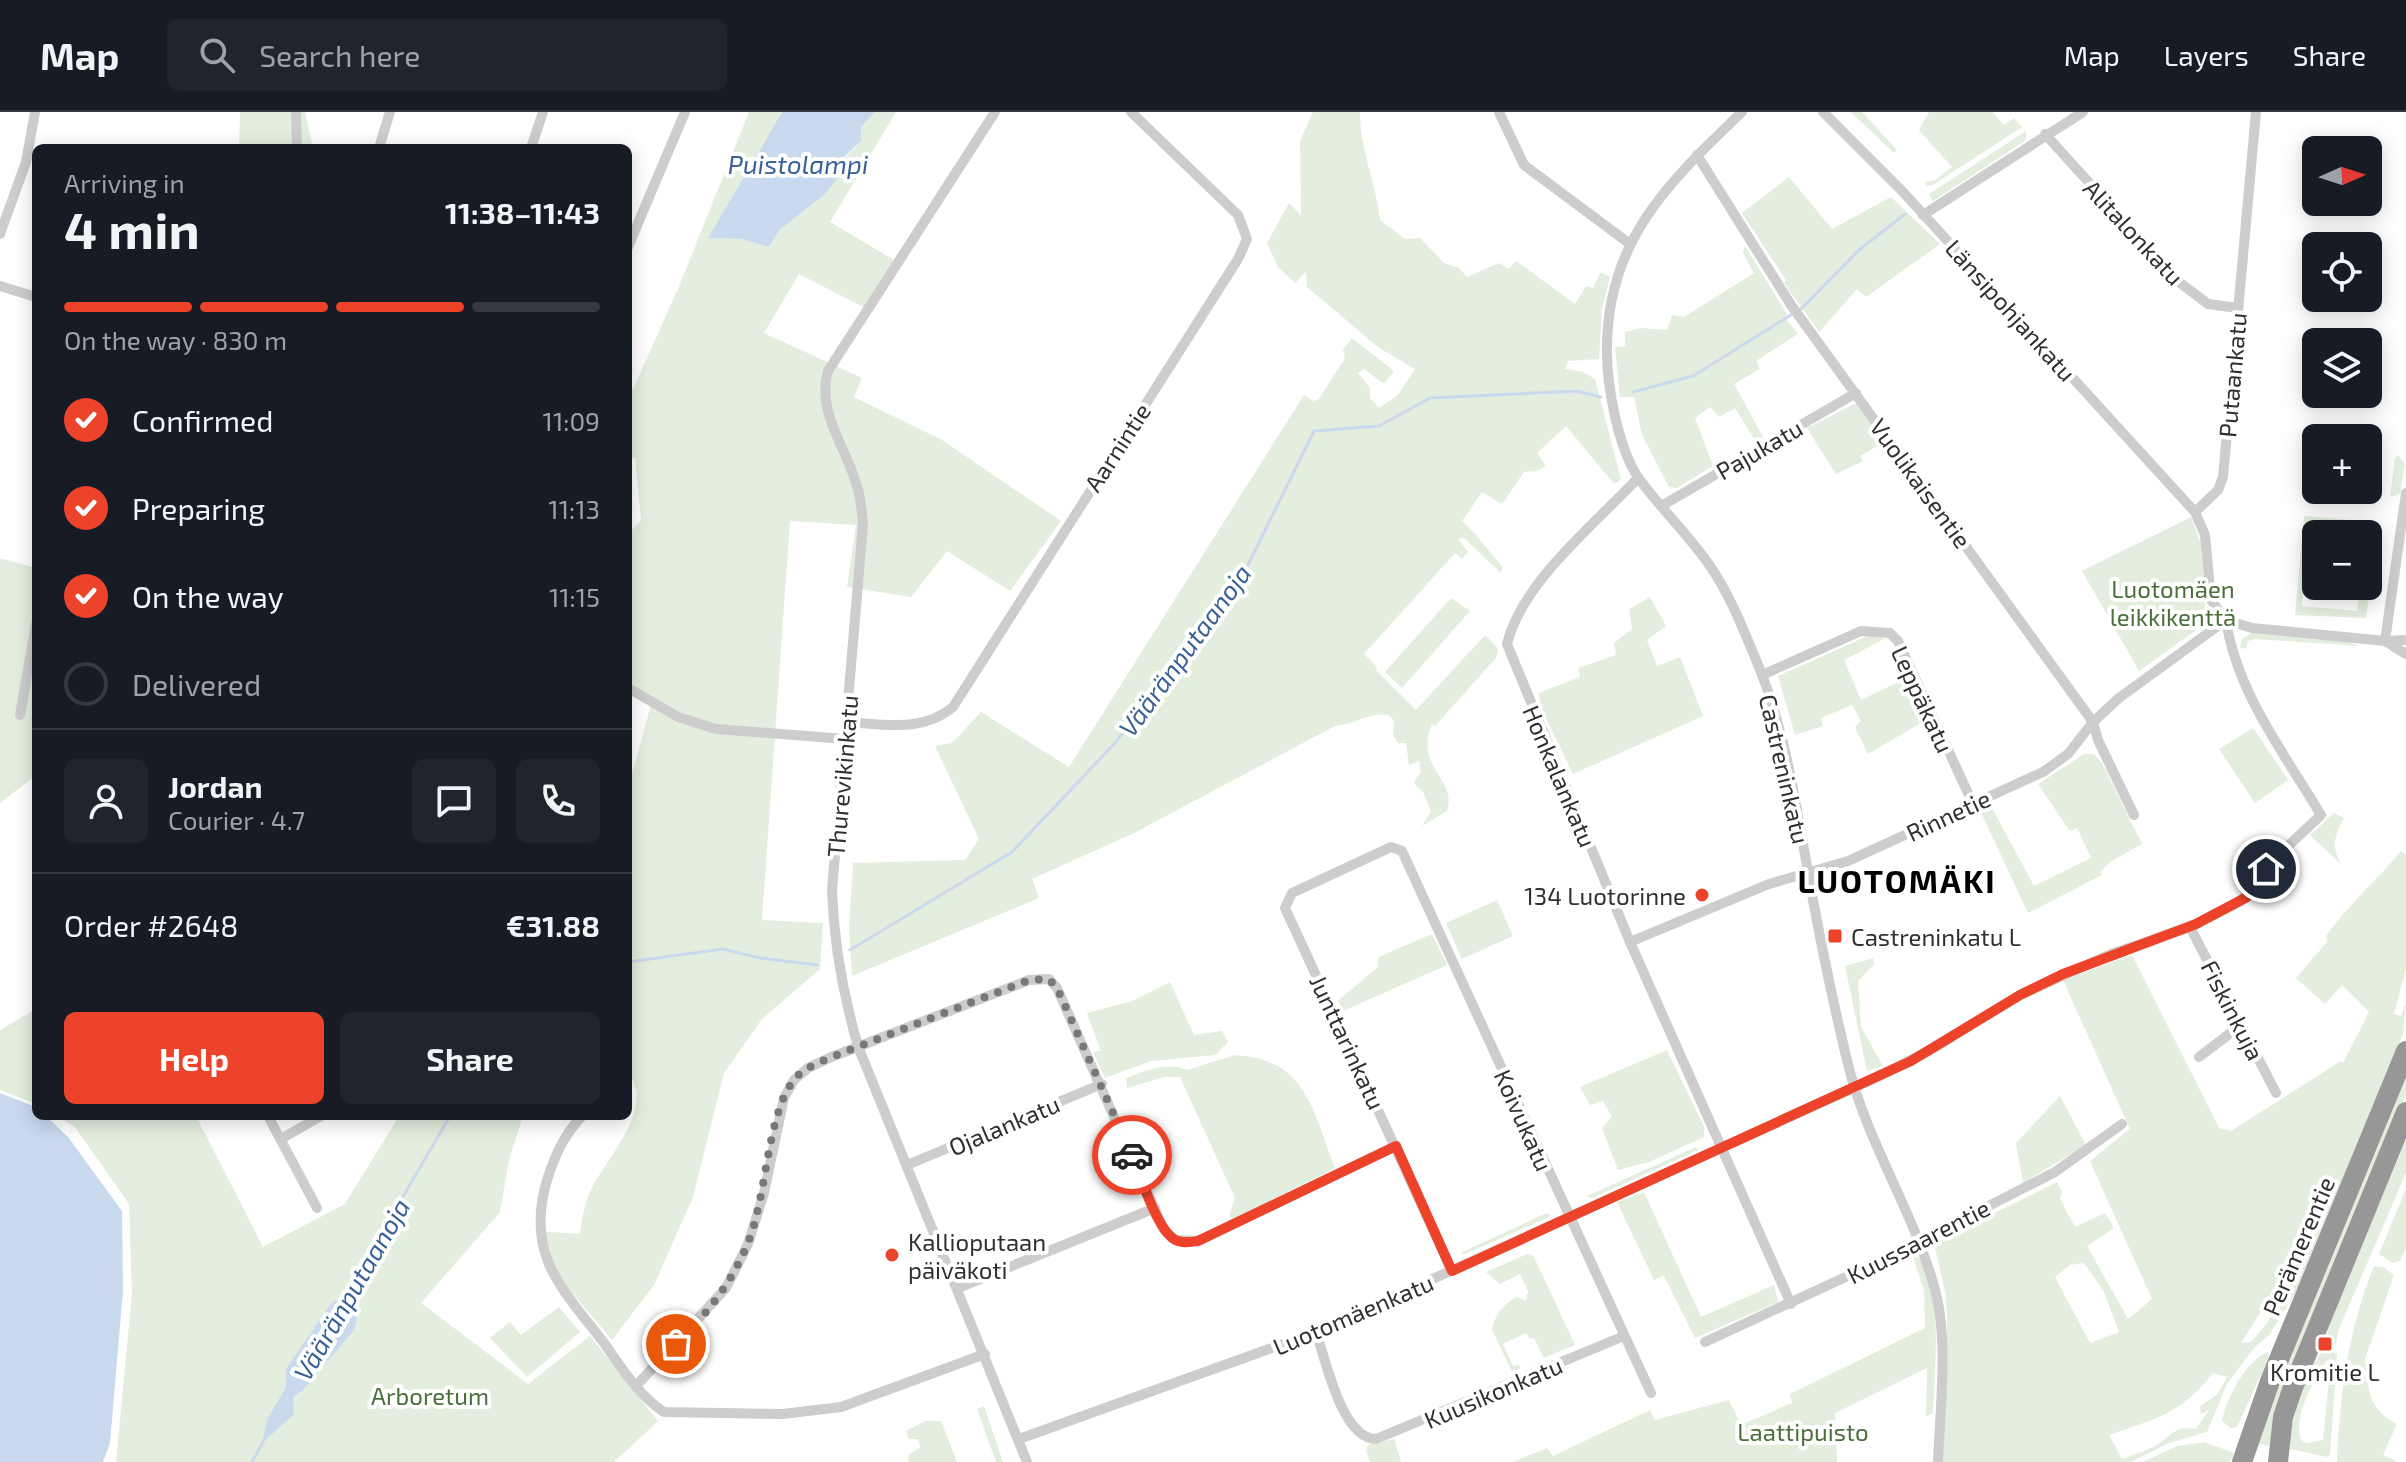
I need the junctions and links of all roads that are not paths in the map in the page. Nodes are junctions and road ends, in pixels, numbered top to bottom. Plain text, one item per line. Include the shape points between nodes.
1 (35, 112) edge
2 (296, 112) edge
3 (390, 112) edge
4 (543, 112) edge
5 (685, 112) edge
6 (995, 112) edge
7 (1131, 112) edge
8 (1499, 112) edge
9 (1742, 112) edge
10 (1823, 112) edge
11 (2083, 112) edge
12 (2256, 112) edge
13 (2045, 134) junction
14 (32, 144) edge
15 (297, 144) edge
16 (380, 144) edge
17 (532, 144) edge
18 (1697, 155) junction
19 (31, 163) edge
20 (1923, 215) junction
21 (0, 234) edge
22 (632, 238) edge
23 (1630, 244) junction
24 (0, 286) edge
25 (32, 296) edge
26 (2238, 308) junction
27 (1856, 393) junction
28 (1638, 478) junction
29 (2406, 493) edge
30 (1663, 505) junction
31 (2195, 512) junction
32 (2226, 620) junction
33 (2406, 640) edge
34 (2385, 641) junction
35 (32, 647) edge
36 (2406, 654) edge
37 (1762, 675) junction
38 (632, 690) edge
39 (20, 715) dead end
40 (847, 722) junction
41 (2093, 722) junction
42 (845, 739) junction
43 (1973, 804) junction
44 (2134, 815) dead end
45 (1808, 873) junction
46 (1286, 901) joint
47 (2190, 927) junction
48 (1630, 942) junction
49 (2241, 1025) junction
50 (859, 1049) junction
51 (2406, 1051) edge
52 (2199, 1057) dead end
53 (1102, 1084) junction
54 (1853, 1087) junction
55 (2276, 1093) dead end
56 (2406, 1112) edge
57 (270, 1120) edge
58 (314, 1120) edge
59 (567, 1120) edge
60 (578, 1120) edge
61 (2122, 1124) dead end
62 (567, 1131) junction
63 (281, 1139) junction
64 (1396, 1146) junction
65 (1722, 1147) junction
66 (907, 1165) junction
67 (317, 1208) dead end
68 (1155, 1208) junction
69 (1567, 1216) junction
70 (1919, 1240) junction
71 (1452, 1271) junction
72 (958, 1288) junction
73 (1791, 1304) junction
74 (1316, 1332) junction
75 (1624, 1336) junction
76 (1705, 1342) dead end
77 (985, 1354) junction
78 (637, 1385) junction
79 (1651, 1393) dead end
80 (1019, 1439) junction
81 (1027, 1462) edge
82 (1938, 1462) edge
83 (2242, 1462) edge
84 (2278, 1462) edge

1 - 14 street
2 - 15 street
3 - 16 street
4 - 17 street
5 - 22 street
6 - 40 street, Thurevikinkatu via 828,371 823,388 857,486 863,524
7 - 40 street, Aarnintie via 1238,215 1247,239 1238,259 953,707 934,721 915,726
8 - 23 street via 1524,165
9 - 18 street, Castreninkatu
10 - 20 street, Länsipohjankatu
11 - 13 street
12 - 26 street, Putaankatu
13 - 20 street
13 - 26 street, Alitalonkatu via 2179,282 2208,304
18 - 23 street, Castreninkatu via 1658,196
18 - 27 street, Vuolikaisentie via 1791,305
19 - 21 street
20 - 31 street, Länsipohjankatu
23 - 28 street, Castreninkatu via 1609,314 1607,361 1614,408
24 - 25 street
26 - 31 street, Putaankatu via 2223,477 2218,490
27 - 30 street, Pajukatu
27 - 41 street, Vuolikaisentie
28 - 30 street, Castreninkatu
28 - 48 street, Honkalankatu via 1536,586 1512,623 1507,644
29 - 34 street
30 - 37 street, Castreninkatu via 1725,591
31 - 32 street via 2205,535 2211,600
32 - 34 street via 2252,628
32 - 41 street, Rinnetie via 2153,670
32 - 47 street, Luotomäenkatu via 2265,726 2321,815 2273,860 2247,897
33 - 34 street
34 - 36 street
35 - 39 street
37 - 43 street, Leppäkatu via 1861,631 1890,633
37 - 45 street, Castreninkatu via 1782,739
38 - 42 street via 678,717 716,729
40 - 42 street, Thurevikinkatu
41 - 43 street, Rinnetie via 2068,754 2043,772
41 - 44 street, Vuolikaisentie
42 - 50 street, Thurevikinkatu via 833,928
43 - 45 street, Rinnetie via 1848,861
45 - 48 street, Rinnetie
45 - 54 street, Castreninkatu
46 - 64 street, Junttarinkatu
46 - 69 street, Koivukatu via 1292,893 1397,848
47 - 49 street, Fiskinkuja
47 - 54 street, Luotomäenkatu via 2100,958 2020,995 1925,1053
48 - 65 street, Honkalankatu
49 - 52 street
49 - 55 street, Fiskinkuja
50 - 53 street via 1040,978 1049,979
50 - 66 street, Thurevikinkatu
50 - 78 street via 808,1068 794,1080 784,1098 748,1244 726,1288
51 - 83 highway, Perämerentie via 2270,1381
53 - 66 street, Ojalankatu
53 - 68 street
54 - 65 street, Luotomäenkatu
54 - 70 street, Castreninkatu
56 - 84 highway, Perämerentie via 2292,1390
57 - 63 street
58 - 63 street
59 - 62 street
60 - 62 street
61 - 70 street, Kuussaarentie via 2055,1172
62 - 78 street via 542,1197 540,1244 564,1292
63 - 67 street
64 - 68 street via 1198,1241 1175,1240 1164,1230
64 - 71 street, Junttarinkatu
65 - 69 street, Luotomäenkatu
65 - 73 street, Honkalankatu
66 - 72 street, Thurevikinkatu
68 - 72 street
69 - 71 street, Luotomäenkatu
69 - 75 street, Koivukatu
70 - 73 street, Kuussaarentie
70 - 82 street, Castreninkatu via 1938,1308
71 - 74 street, Luotomäenkatu
72 - 77 street, Thurevikinkatu
73 - 76 street, Kuussaarentie
74 - 75 street, Kuusikonkatu via 1349,1424 1361,1436 1376,1439
74 - 80 street, Luotomäenkatu
75 - 79 street, Koivukatu
77 - 78 street via 861,1402 783,1414 674,1414 652,1404
77 - 80 street, Thurevikinkatu
80 - 81 street, Thurevikinkatu

